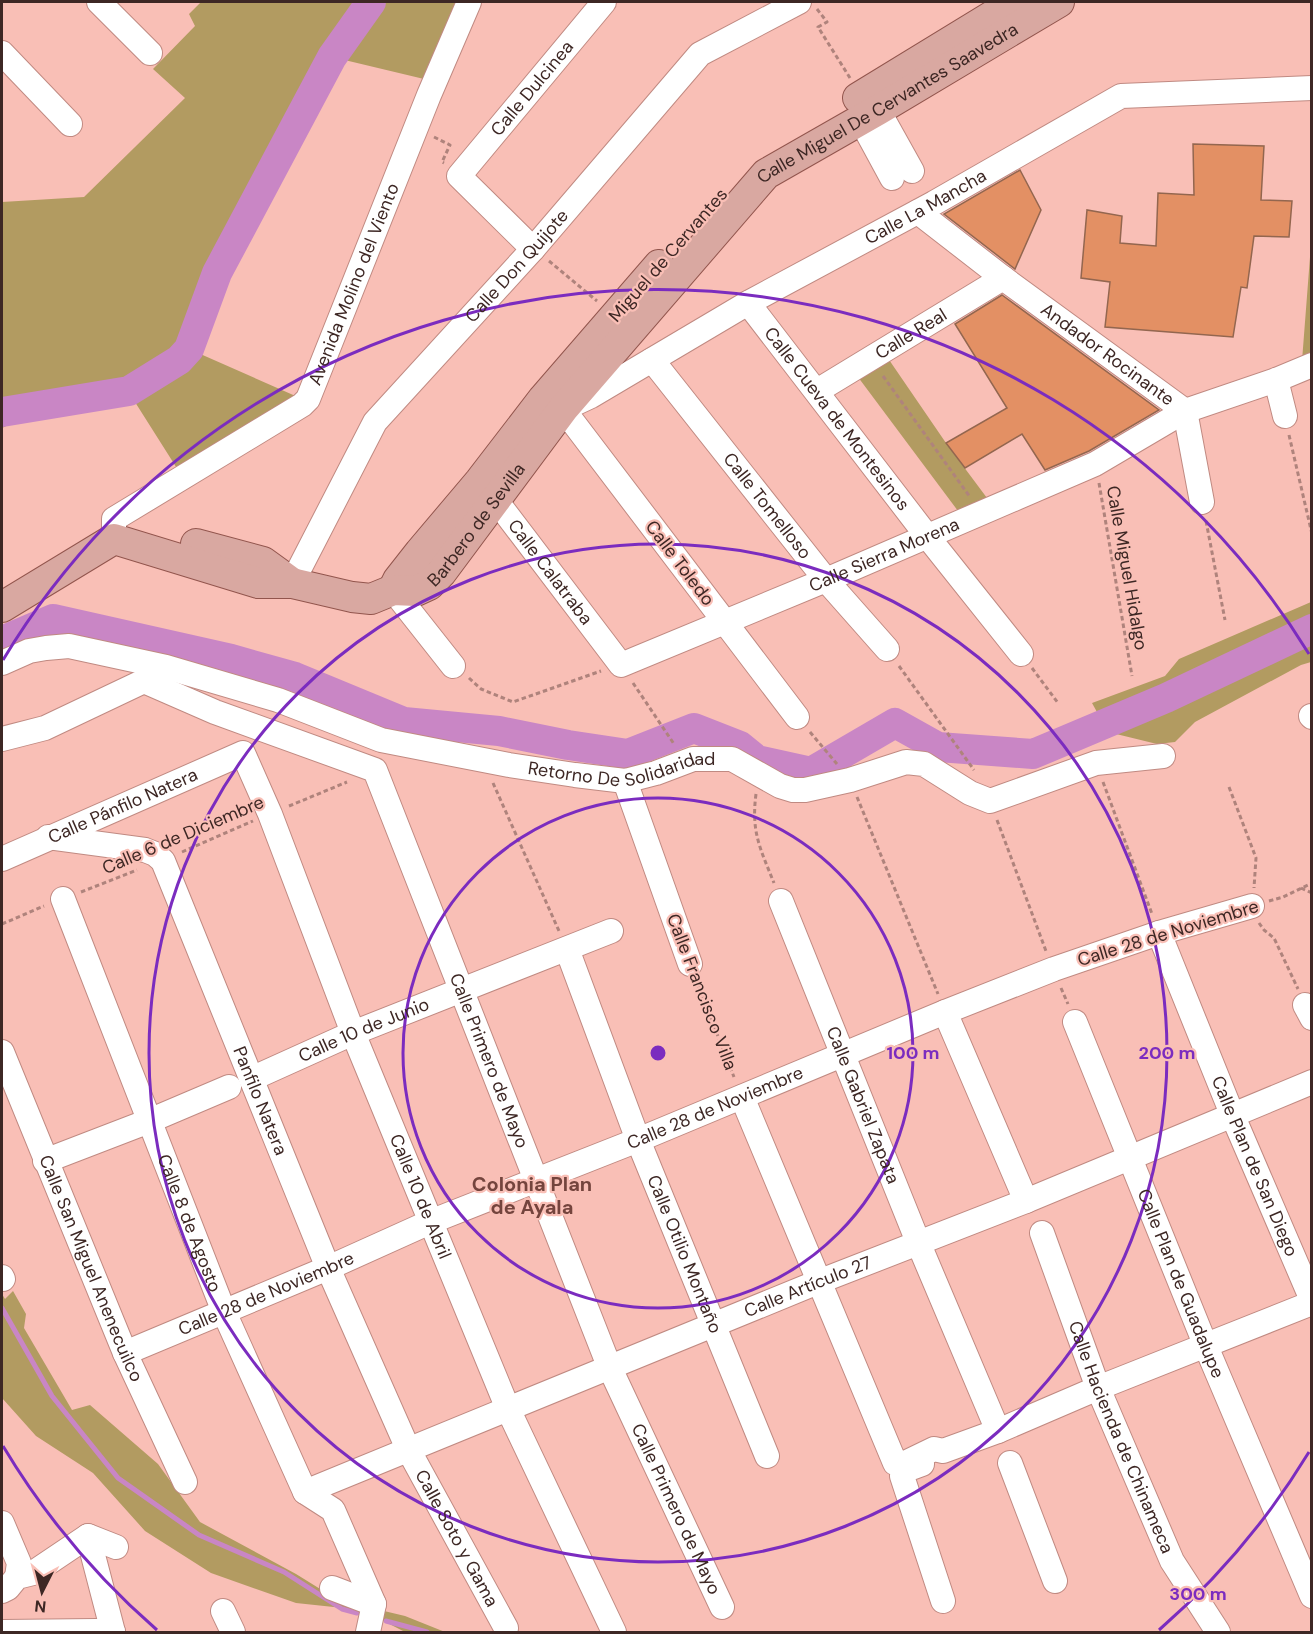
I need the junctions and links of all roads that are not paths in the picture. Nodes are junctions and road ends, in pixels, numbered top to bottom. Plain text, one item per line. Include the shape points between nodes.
1 (99, 2) edge
2 (469, 2) edge
3 (604, 2) edge
4 (799, 2) edge
5 (1015, 2) edge
6 (1059, 2) edge
7 (2, 53) edge
8 (150, 53) dead end
9 (1311, 88) edge
10 (869, 114) junction
11 (70, 124) dead end
12 (902, 175) dead end
13 (918, 212) junction
14 (534, 249) junction
15 (1003, 278) junction
16 (748, 303) junction
17 (652, 360) junction
18 (1311, 365) edge
19 (1276, 380) junction
20 (817, 391) junction
21 (563, 409) junction
22 (1185, 411) junction
23 (1285, 416) road end
24 (488, 490) junction
25 (1202, 502) road end
26 (114, 529) junction
27 (927, 536) junction
28 (826, 580) junction
29 (292, 583) junction
30 (2, 588) edge
31 (393, 590) junction
32 (2, 607) edge
33 (726, 622) junction
34 (887, 650) road end
35 (1021, 654) road end
36 (2, 663) edge
37 (621, 665) joint
38 (453, 666) road end
39 (166, 667) junction
40 (144, 681) junction
41 (797, 717) road end
42 (2, 739) edge
43 (243, 753) joint
44 (1163, 756) dead end
45 (625, 781) junction
46 (48, 837) junction
47 (2, 859) edge
48 (63, 899) road end
49 (781, 901) road end
50 (1252, 906) road end
51 (610, 931) dead end
52 (1159, 933) junction
53 (567, 949) junction
54 (690, 964) road end
55 (462, 992) junction
56 (943, 1006) junction
57 (1076, 1022) road end
58 (353, 1033) junction
59 (2, 1052) edge
60 (843, 1055) junction
61 (1311, 1082) edge
62 (240, 1083) junction
63 (742, 1097) junction
64 (1232, 1114) junction
65 (149, 1121) junction
66 (638, 1140) junction
67 (1130, 1156) junction
68 (45, 1161) junction
69 (536, 1181) junction
70 (1067, 1183) junction
71 (1026, 1201) junction
72 (981, 1218) junction
73 (430, 1222) junction
74 (1042, 1233) dead end
75 (918, 1242) junction
76 (328, 1268) junction
77 (818, 1282) junction
78 (1311, 1301) edge
79 (224, 1312) junction
80 (713, 1325) junction
81 (1205, 1344) junction
82 (125, 1353) junction
83 (609, 1366) junction
84 (1098, 1388) junction
85 (508, 1410) junction
86 (998, 1431) junction
87 (408, 1449) junction
88 (767, 1456) dead end
89 (1011, 1463) dead end
90 (900, 1470) junction
91 (185, 1482) dead end
92 (305, 1492) junction
93 (2, 1523) edge
94 (88, 1536) junction
95 (116, 1547) dead end
96 (1055, 1581) dead end
97 (9, 1584) edge
98 (332, 1588) dead end
99 (1311, 1596) edge
100 (943, 1601) dead end
101 (374, 1604) junction
102 (722, 1607) dead end
103 (506, 1628) dead end
104 (612, 1628) edge
105 (2, 1632) edge
106 (113, 1632) edge
107 (368, 1632) edge
108 (1218, 1632) edge

1 - 8 street
2 - 26 street, Avenida Molino del Viento via 308,399
3 - 14 street, Calle Dulcinea via 459,176
4 - 14 street, Calle Don Quijote via 700,54
5 - 24 main road, Miguel de Cervantes via 752,158 543,399
6 - 10 main road, Calle Miguel De Cervantes Saavedra
7 - 11 street
9 - 13 street, Calle La Mancha via 1121,96
10 - 12 street
10 - 21 main road, Calle Miguel De Cervantes Saavedra via 766,174
13 - 15 street, Andador Rocinante
13 - 16 street, Calle La Mancha
14 - 29 street, Calle Don Quijote via 375,422
15 - 20 street, Calle Real
15 - 22 street, Andador Rocinante
16 - 17 street, Calle La Mancha
16 - 20 street, Calle Cueva de Montesinos
17 - 21 street, Calle La Mancha
17 - 28 street, Calle Tomelloso
18 - 19 street, Calle Sierra Morena
19 - 22 street, Calle Sierra Morena
19 - 23 street
20 - 27 street, Calle Cueva de Montesinos
21 - 24 main road, Barbero de Sevilla
21 - 33 street, Calle Toledo
22 - 25 street, Andador Rocinante
22 - 27 street, Calle Sierra Morena via 1095,464
24 - 31 main road, Barbero de Sevilla via 441,573 416,591
24 - 37 street, Calle Calatraba
26 - 29 main road, Barbero de Sevilla via 258,583
26 - 30 main road, Avenida Molino del Viento
26 - 32 main road, Avenida Molino del Viento
27 - 28 street, Calle Sierra Morena
27 - 35 street, Calle Cueva de Montesinos
28 - 33 street, Calle Sierra Morena
28 - 34 street, Calle Tomelloso
29 - 31 main road, Barbero de Sevilla via 371,599
31 - 38 street
33 - 37 street, Calle Sierra Morena
33 - 41 street, Calle Toledo
36 - 39 street, Retorno De Solidaridad via 28,651 69,646
39 - 40 street
39 - 45 street, Retorno De Solidaridad via 278,700 381,740
40 - 42 street via 45,728
40 - 55 street, Calle Primero de Mayo via 215,712 375,770
43 - 46 street, Calle Pánfilo Natera
43 - 58 street, Calle 10 de Abril
44 - 45 street, Retorno De Solidaridad via 1096,763 990,801 924,764 906,762 844,772 804,790 780,786 732,759 693,759
45 - 54 street, Calle Francisco Villa
46 - 47 street, Calle Pánfilo Natera
46 - 62 street, Panfilo Natera via 145,850 163,861
48 - 65 street, Calle 8 de Agosto
49 - 60 street, Calle Gabriel Zapata
50 - 52 street, Calle 28 de Noviembre
51 - 53 street, Calle 10 de Junio
52 - 56 street, Calle 28 de Noviembre
52 - 64 street, Calle Plan de San Diego
53 - 55 street, Calle 10 de Junio
53 - 66 street, Calle Otilio Montaño
55 - 58 street, Calle 10 de Junio
55 - 69 street, Calle Primero de Mayo
56 - 60 street, Calle 28 de Noviembre
56 - 71 street
57 - 67 street, Calle Plan de Guadalupe
58 - 62 street, Calle 10 de Junio
58 - 73 street, Calle 10 de Abril
59 - 68 street, Calle San Miguel Anenecuilco
60 - 63 street, Calle 28 de Noviembre
60 - 75 street, Calle Gabriel Zapata
61 - 64 street, Calle Artículo 27
62 - 65 street, Calle 10 de Junio
62 - 76 street, Panfilo Natera
63 - 66 street, Calle 28 de Noviembre
63 - 77 street
64 - 67 street, Calle Artículo 27
64 - 78 street, Calle Plan de San Diego
65 - 68 street, Calle 10 de Junio
65 - 79 street, Calle 8 de Agosto
66 - 69 street, Calle 28 de Noviembre
66 - 80 street, Calle Otilio Montaño
67 - 70 street, Calle Artículo 27
67 - 81 street, Calle Plan de Guadalupe
68 - 82 street, Calle San Miguel Anenecuilco
69 - 73 street, Calle 28 de Noviembre
69 - 83 street, Calle Primero de Mayo
70 - 71 street, Calle Artículo 27
70 - 72 street via 1062,1195 1032,1209 1000,1220
71 - 72 street, Calle Artículo 27
72 - 75 street, Calle Artículo 27
73 - 76 street, Calle 28 de Noviembre
73 - 85 street, Calle 10 de Abril
74 - 84 street, Calle Hacienda de Chinameca
75 - 77 street, Calle Artículo 27
75 - 86 street, Calle Gabriel Zapata
76 - 79 street, Calle 28 de Noviembre
76 - 87 street, Panfilo Natera
77 - 80 street, Calle Artículo 27
77 - 90 street
78 - 81 street
79 - 82 street, Calle 28 de Noviembre
79 - 92 street, Calle 8 de Agosto
80 - 83 street, Calle Artículo 27
80 - 88 street, Calle Otilio Montaño
81 - 84 street
81 - 99 street, Calle Plan de Guadalupe
82 - 91 street, Calle San Miguel Anenecuilco
83 - 85 street, Calle Artículo 27
83 - 102 street, Calle Primero de Mayo
84 - 86 street
84 - 108 street, Calle Hacienda de Chinameca via 1172,1561
85 - 87 street, Calle Artículo 27
85 - 104 street, Calle 10 de Abril
86 - 90 street via 944,1451 934,1449 903,1464
87 - 92 street, Calle Artículo 27
87 - 103 street, Calle Soto y Gama
89 - 96 street
90 - 100 street
92 - 101 street via 333,1510
93 - 97 street via 19,1563
94 - 95 street
94 - 97 street via 33,1573
94 - 106 street
98 - 101 street
101 - 107 street
105 - 106 street

